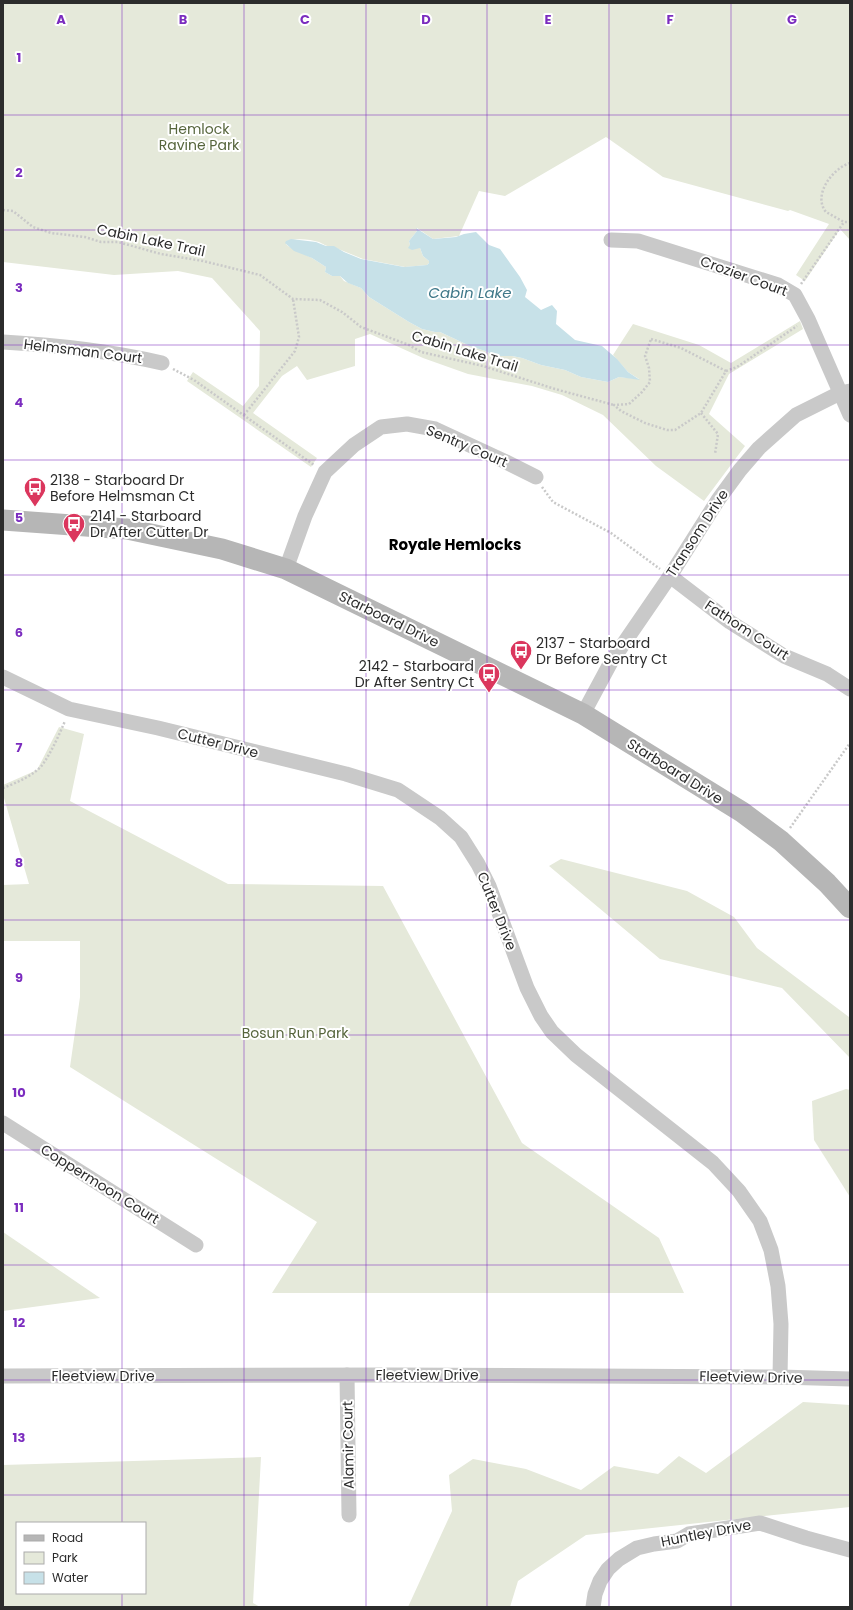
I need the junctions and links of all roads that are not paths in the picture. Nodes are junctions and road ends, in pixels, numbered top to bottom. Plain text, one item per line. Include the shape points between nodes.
1 (611, 240) dead end
2 (3, 342) edge
3 (162, 363) road end
4 (845, 392) edge
5 (850, 415) edge
6 (536, 477) road end
7 (3, 520) edge
8 (286, 569) junction
9 (670, 576) junction
10 (3, 678) edge
11 (850, 689) edge
12 (583, 714) junction
13 (850, 908) edge
14 (3, 1123) edge
15 (196, 1245) dead end
16 (347, 1375) junction
17 (3, 1376) edge
18 (780, 1377) junction
19 (850, 1379) edge
20 (349, 1515) dead end
21 (850, 1550) edge
22 (593, 1607) edge

1 - 4 street, Crozier Court via 638,240 778,285 795,294
2 - 3 street, Helmsman Court via 54,345
4 - 5 street, Crozier Court
4 - 9 street, Transom Drive via 796,416 759,448 718,500
6 - 8 street, Sentry Court via 492,454 435,430 407,424 381,427 354,445 325,472 305,516
7 - 8 street, Starboard Drive via 127,529 222,549
8 - 12 street, Starboard Drive
9 - 11 street, Fathom Court via 750,635 784,656 827,674
9 - 12 street, Transom Drive via 611,662
10 - 18 street, Cutter Drive via 69,710 158,728 346,774 398,790 440,818 461,837 478,864 489,886 527,988 552,1032 576,1055 713,1163 739,1191 760,1221 771,1250 778,1286 781,1324
12 - 13 street, Starboard Drive via 742,812 781,841
14 - 15 street, Coppermoon Court
16 - 17 street, Fleetview Drive
16 - 18 street, Fleetview Drive
16 - 20 street, Alamir Court
18 - 19 street, Fleetview Drive
21 - 22 street, Huntley Drive via 760,1523 690,1534 677,1541 637,1548 619,1559 608,1568 600,1581

